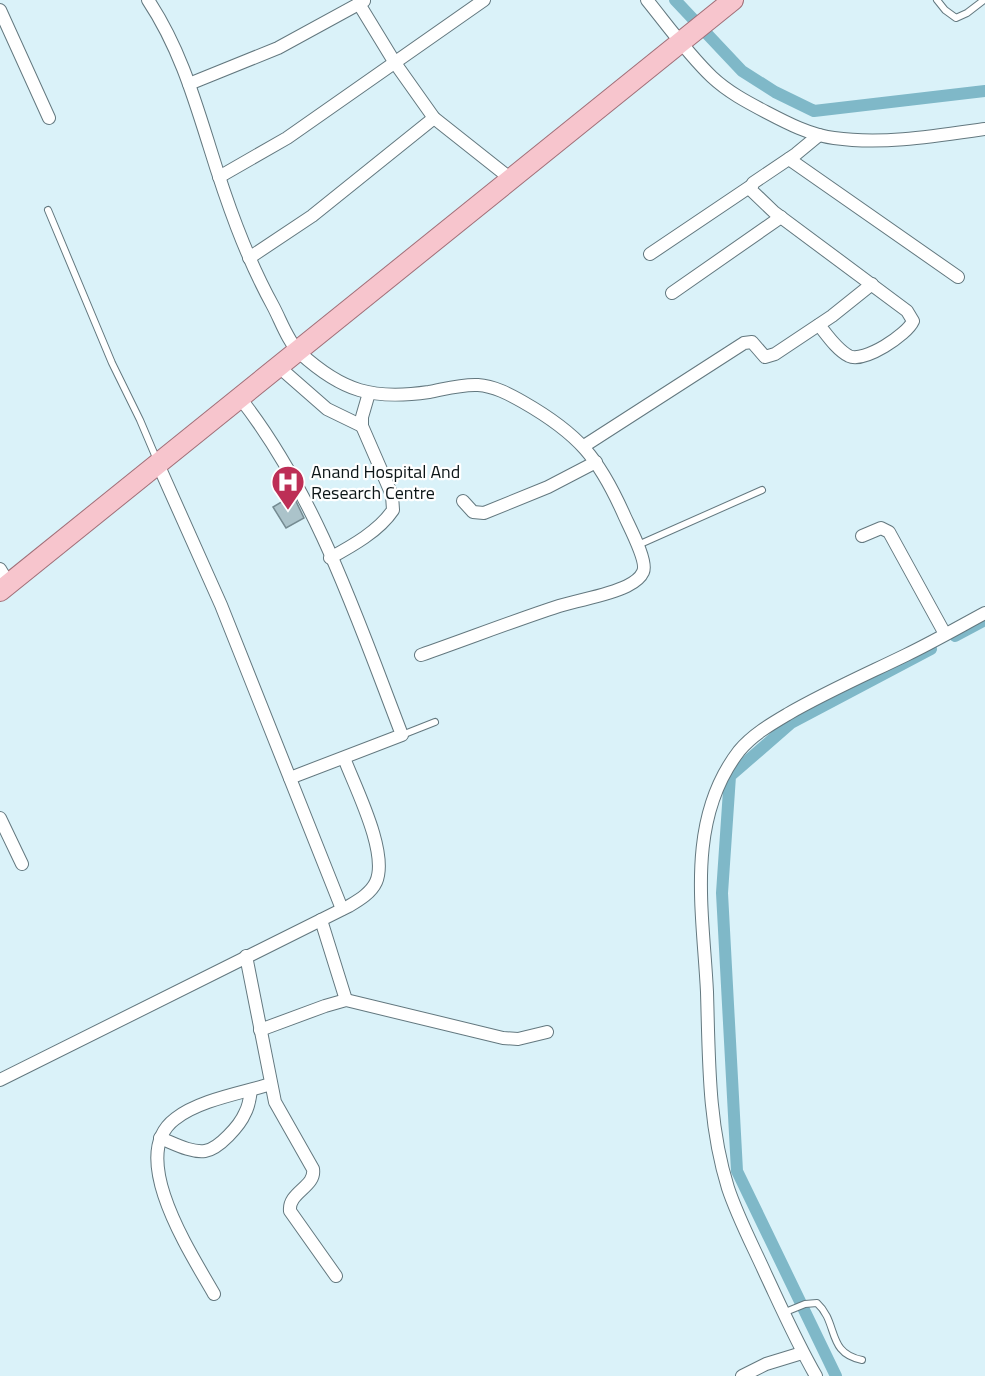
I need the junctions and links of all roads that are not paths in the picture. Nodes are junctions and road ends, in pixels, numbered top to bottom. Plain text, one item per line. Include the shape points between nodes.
1 (148, 0) edge
2 (484, 0) edge
3 (647, 0) edge
4 (734, 0) edge
5 (937, 0) edge
6 (984, 0) edge
7 (363, 2) edge
8 (0, 10) edge
9 (694, 33) junction
10 (395, 63) junction
11 (189, 84) junction
12 (49, 118) dead end
13 (434, 118) junction
14 (985, 129) edge
15 (819, 135) junction
16 (789, 159) junction
17 (219, 177) junction
18 (511, 179) junction
19 (751, 186) junction
20 (48, 210) dead end
21 (781, 217) junction
22 (650, 254) dead end
23 (249, 258) junction
24 (958, 277) dead end
25 (872, 284) junction
26 (672, 293) dead end
27 (819, 325) junction
28 (298, 351) junction
29 (279, 367) junction
30 (369, 393) junction
31 (240, 398) junction
32 (362, 426) junction
33 (584, 446) junction
34 (596, 462) junction
35 (158, 464) junction
36 (762, 490) dead end
37 (463, 501) dead end
38 (862, 536) dead end
39 (637, 545) junction
40 (330, 558) junction
41 (3, 581) edge
42 (985, 613) edge
43 (945, 634) junction
44 (421, 655) dead end
45 (435, 722) dead end
46 (402, 735) junction
47 (344, 758) junction
48 (290, 778) junction
49 (0, 818) edge
50 (22, 864) dead end
51 (342, 909) junction
52 (321, 920) junction
53 (246, 956) junction
54 (346, 1000) junction
55 (260, 1030) junction
56 (548, 1032) dead end
57 (0, 1080) edge
58 (271, 1084) junction
59 (251, 1090) junction
60 (160, 1138) junction
61 (336, 1276) dead end
62 (214, 1294) dead end
63 (788, 1311) junction
64 (802, 1353) junction
65 (862, 1360) dead end
66 (742, 1376) edge
67 (816, 1376) edge

1 - 11 street via 172,41
2 - 10 street
3 - 9 street
4 - 9 main road
5 - 6 lane via 956,18
7 - 10 street
7 - 11 street via 278,48
8 - 12 street
9 - 15 street via 712,77 737,96 793,126
9 - 18 main road
10 - 13 street
10 - 17 street via 287,138
11 - 17 street
13 - 18 street
13 - 23 street via 312,216
14 - 15 street via 879,140
15 - 16 street
16 - 19 street
16 - 24 street
17 - 23 street
18 - 28 main road
19 - 21 street via 754,195
19 - 22 street
20 - 35 lane
21 - 25 street
21 - 26 street
23 - 28 street
25 - 27 street
25 - 27 street via 910,314 913,321 907,330 857,358 842,351
27 - 33 street via 768,357 752,342 744,343
28 - 29 main road
28 - 30 street via 345,386
29 - 31 main road
29 - 32 street via 327,409
30 - 32 street
30 - 33 street via 401,395 479,385 494,388 546,415
31 - 35 main road
31 - 40 street via 281,456
32 - 40 street via 392,495 393,510 380,525
33 - 34 street
34 - 37 street via 484,513 473,512
34 - 39 street
35 - 41 main road
35 - 48 street via 221,605
36 - 39 lane
38 - 43 street via 880,528 889,532
39 - 44 street via 645,569 642,576 625,587
40 - 46 street
42 - 43 street
43 - 63 street via 810,702 755,735 729,765 710,810 700,887 712,1120 728,1188
45 - 46 lane
46 - 47 street
47 - 48 street
47 - 51 street via 380,860 369,892
48 - 51 street
49 - 50 street
51 - 52 street
52 - 53 street
52 - 54 street
53 - 55 street
53 - 57 street
54 - 55 street
54 - 56 street via 503,1038 519,1039
55 - 58 street
58 - 59 street
58 - 61 street via 275,1102 314,1174 291,1202 290,1211
59 - 60 street via 204,1104 176,1118
59 - 60 street via 249,1105 239,1124 213,1148 197,1150
60 - 62 street via 158,1162 167,1203
63 - 64 street
63 - 65 lane via 817,1303 841,1351
64 - 66 street
64 - 67 street

